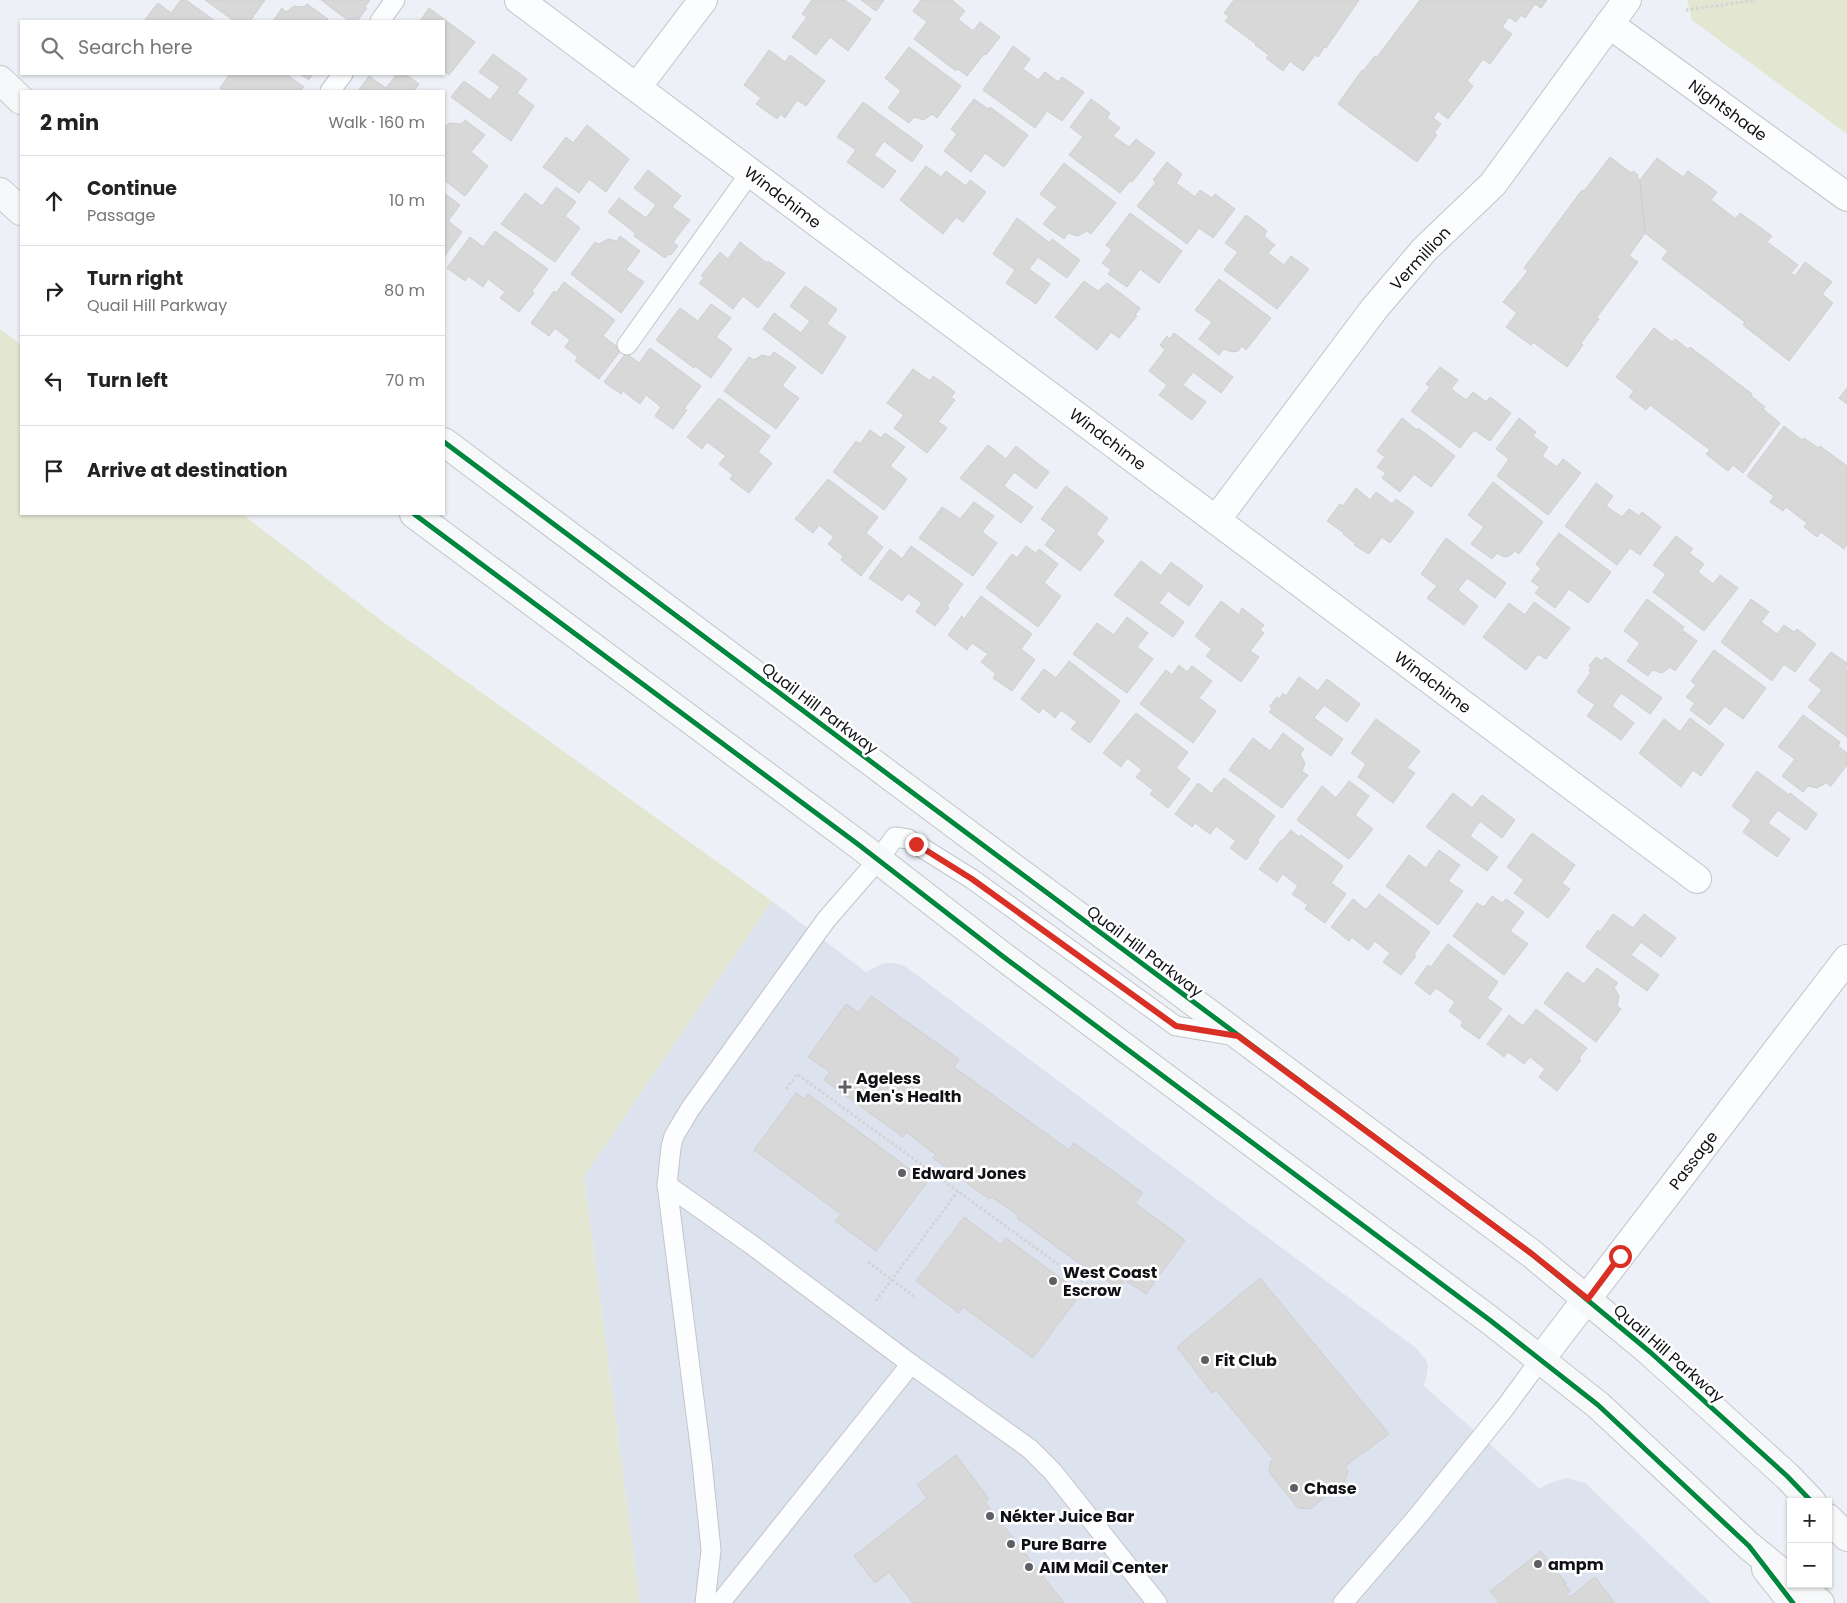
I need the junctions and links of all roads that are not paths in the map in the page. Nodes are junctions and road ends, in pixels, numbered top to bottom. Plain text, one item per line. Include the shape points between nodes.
1 (395, 0) edge
2 (519, 0) edge
3 (702, 0) edge
4 (1627, 0) edge
5 (381, 20) edge
6 (1609, 24) junction
7 (342, 75) edge
8 (0, 80) edge
9 (637, 88) junction
10 (331, 90) edge
11 (20, 99) edge
12 (750, 172) junction
13 (0, 192) edge
14 (1847, 197) edge
15 (20, 211) edge
16 (627, 345) dead end
17 (445, 443) edge
18 (415, 515) edge
19 (1216, 520) junction
20 (878, 860) junction
21 (1697, 879) dead end
22 (1847, 960) edge
23 (1238, 1036) junction
24 (667, 1185) junction
25 (1588, 1299) junction
26 (1540, 1360) junction
27 (911, 1364) junction
28 (1808, 1498) edge
29 (1832, 1522) edge
30 (1847, 1537) edge
31 (1749, 1546) junction
32 (1787, 1577) edge
33 (1802, 1588) edge
34 (706, 1603) edge
35 (720, 1603) edge
36 (1156, 1603) edge
37 (1343, 1603) edge
38 (1793, 1603) edge
39 (1820, 1603) edge

1 - 5 lane
2 - 9 street, Windchime
3 - 9 street
4 - 6 street, Vermillion
6 - 14 street, Nightshade
6 - 19 street, Vermillion via 1493,184 1425,249 1374,309
7 - 10 lane
8 - 11 main road
9 - 12 street, Windchime
12 - 16 lane
12 - 19 street, Windchime
13 - 15 main road
17 - 23 main road, Quail Hill Parkway
18 - 20 main road
19 - 21 street, Windchime
20 - 23 lane via 895,837 908,839 972,879 1176,1026
20 - 24 lane via 826,920 690,1109 674,1136
20 - 26 main road
22 - 25 street, Passage
23 - 25 main road, Quail Hill Parkway
24 - 27 lane
24 - 34 lane via 711,1550
25 - 26 street, Passage
25 - 28 main road, Quail Hill Parkway via 1728,1422
26 - 31 main road via 1598,1405
26 - 37 lane via 1417,1517
27 - 35 lane
27 - 36 lane via 1030,1449 1053,1472
29 - 30 main road
31 - 32 main road
31 - 38 main road
33 - 39 main road

